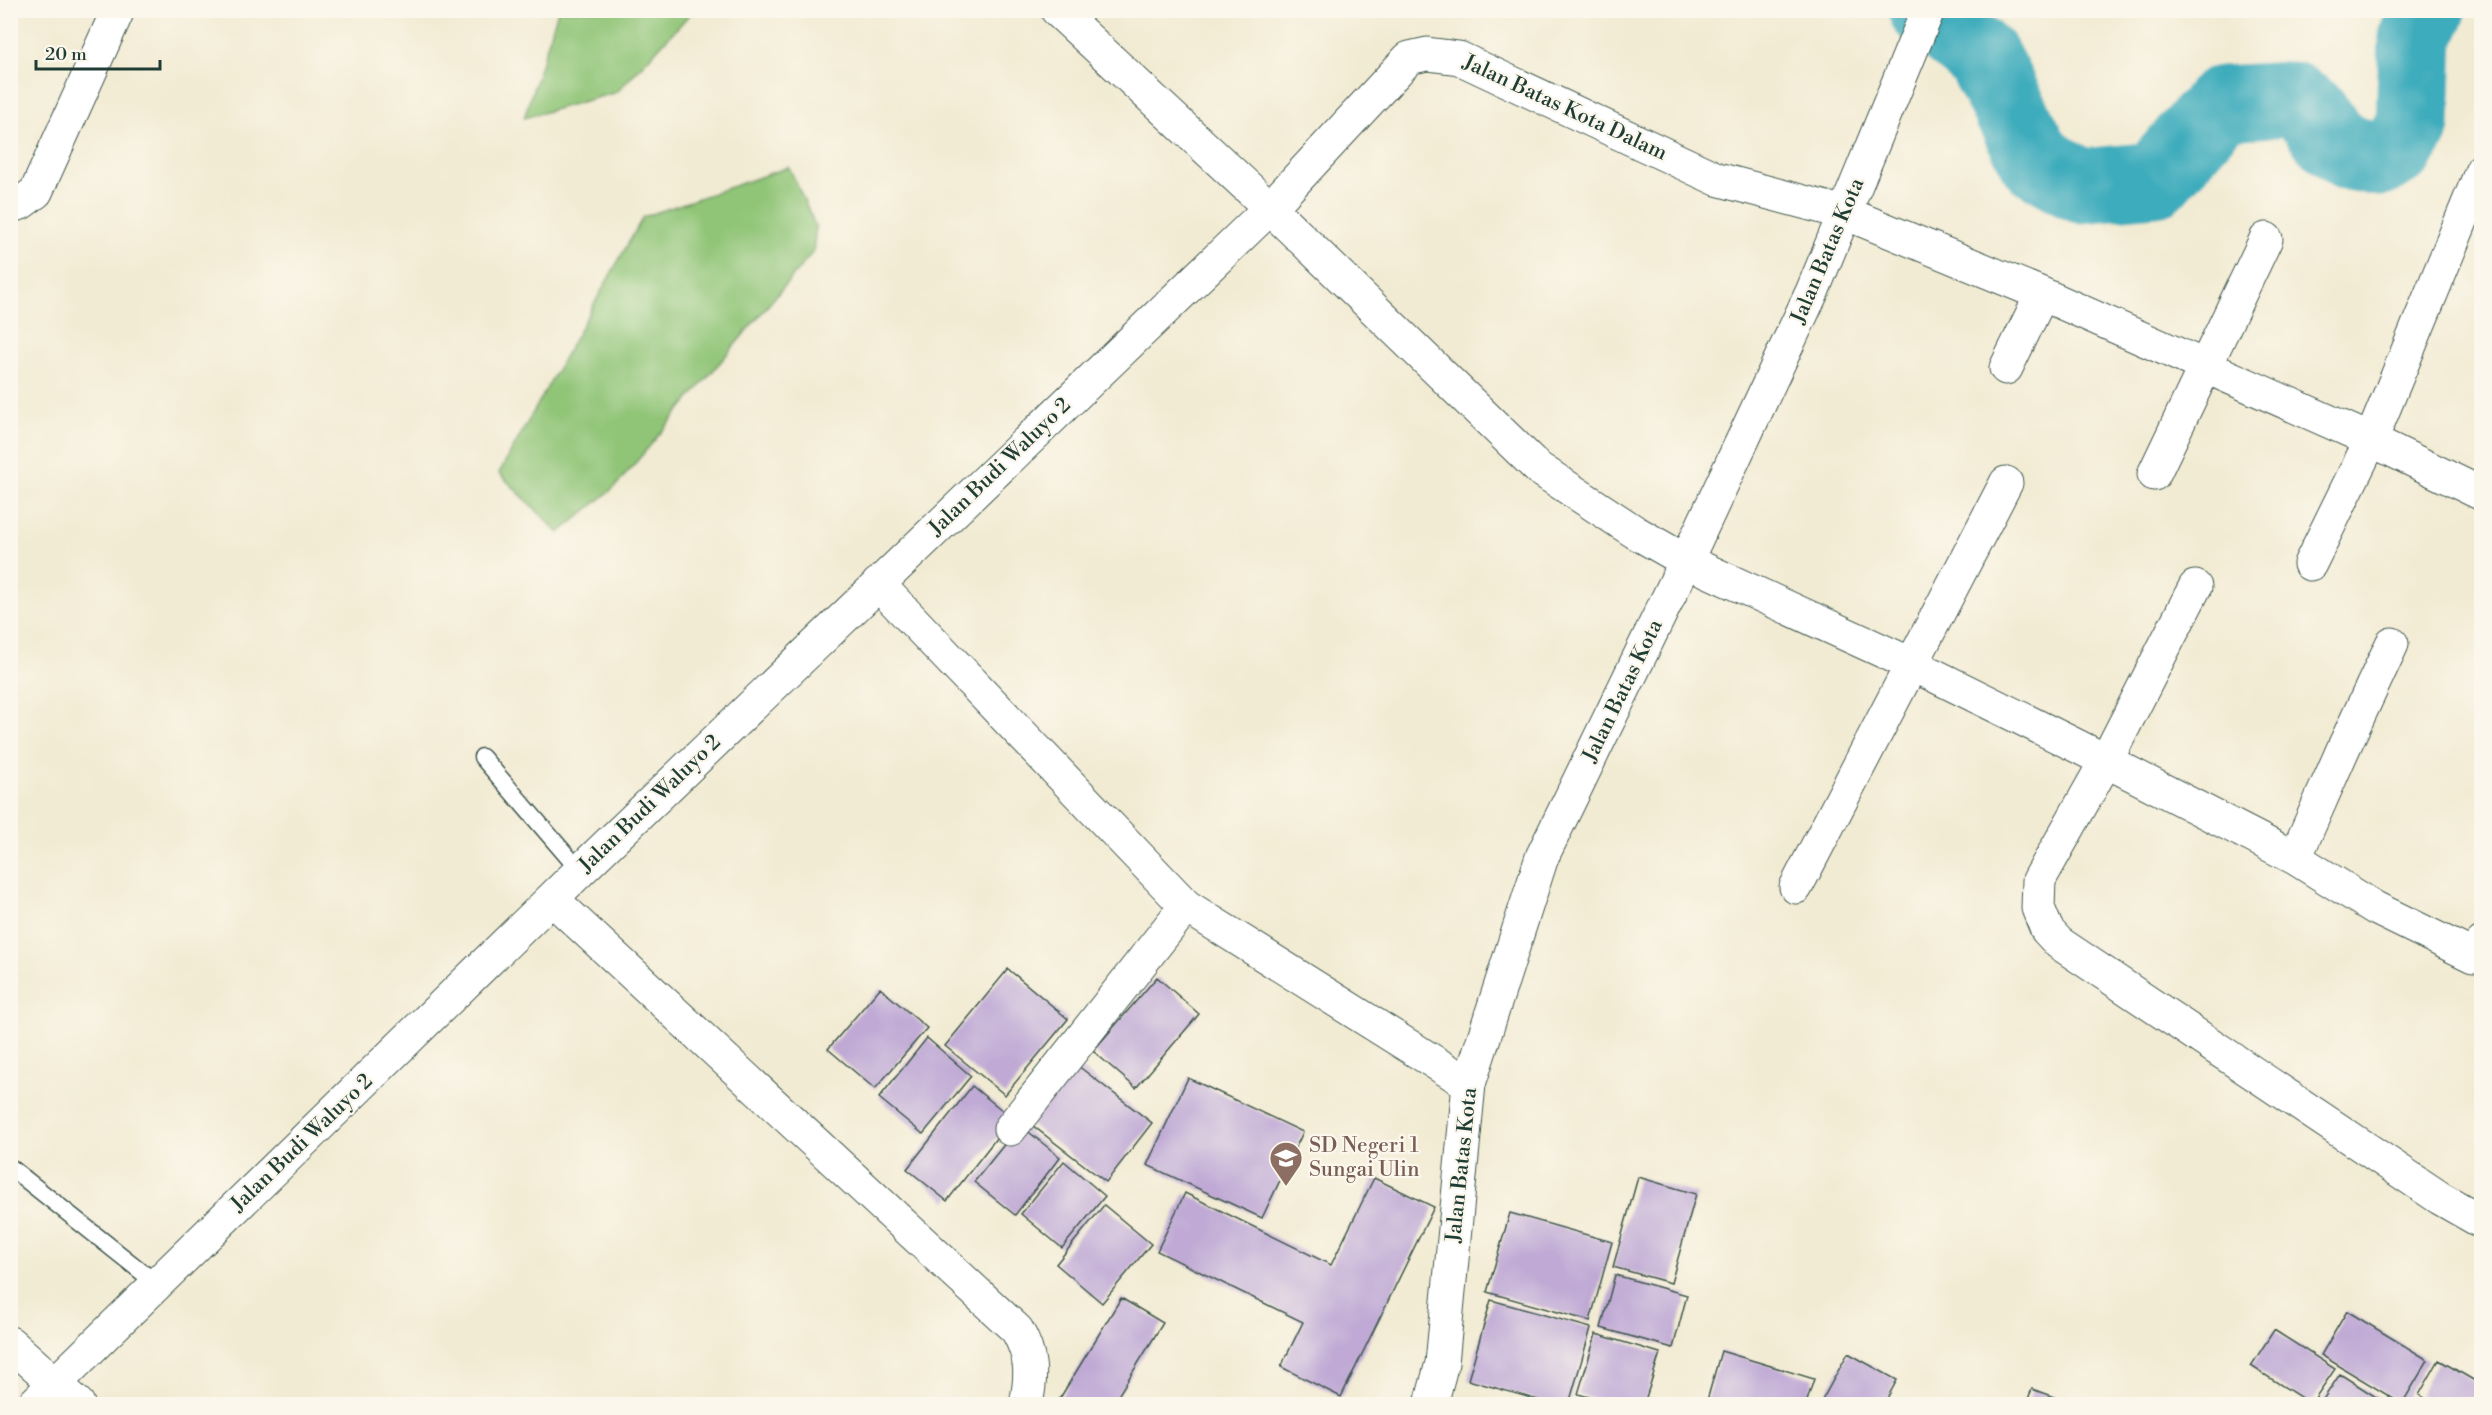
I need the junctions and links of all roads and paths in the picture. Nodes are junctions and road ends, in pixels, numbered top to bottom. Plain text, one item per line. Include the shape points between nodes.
1 (118, 10) edge
2 (1057, 10) edge
3 (1924, 20) edge
4 (2481, 170) edge
5 (10, 206) edge
6 (1270, 208) junction
7 (1845, 213) junction
8 (2266, 239) dead end
9 (2042, 294) junction
10 (2206, 366) junction
11 (2006, 368) dead end
12 (2371, 440) junction
13 (2154, 474) dead end
14 (2006, 483) dead end
15 (2481, 494) edge
16 (1686, 561) junction
17 (2310, 564) dead end
18 (878, 584) junction
19 (2195, 587) dead end
20 (2392, 644) dead end
21 (1911, 664) junction
22 (482, 757) dead end
23 (2106, 761) junction
24 (2295, 858) junction
25 (580, 872) junction
26 (1796, 887) dead end
27 (552, 899) junction
28 (1186, 906) junction
29 (2481, 943) edge
30 (1469, 1084) junction
31 (1010, 1129) dead end
32 (10, 1167) edge
33 (2481, 1222) edge
34 (157, 1284) junction
35 (10, 1343) edge
36 (56, 1397) edge
37 (1026, 1404) edge
38 (1431, 1404) edge

1 - 5 street via 36,192
2 - 6 street
3 - 7 street, Jalan Batas Kota
4 - 12 street
6 - 7 street, Jalan Batas Kota Dalam via 1408,58 1427,54 1460,58 1717,179
6 - 16 street via 1538,468
6 - 18 street, Jalan Budi Waluyo 2
7 - 9 street, Jalan Batas Kota Dalam
7 - 16 street, Jalan Batas Kota
8 - 10 street
9 - 10 street, Jalan Batas Kota Dalam
9 - 11 street
10 - 12 street, Jalan Batas Kota Dalam
10 - 13 street
12 - 15 street, Jalan Batas Kota Dalam
12 - 17 street
14 - 21 street
16 - 21 street
16 - 30 street, Jalan Batas Kota via 1542,857
18 - 25 street, Jalan Budi Waluyo 2
18 - 28 street
19 - 23 street
20 - 24 street
21 - 23 street
21 - 26 street
22 - 25 lane
23 - 24 street
23 - 33 street via 2039,880 2038,908 2047,930 2059,943
24 - 29 street via 2375,908 2473,956
25 - 27 street, Jalan Budi Waluyo 2
27 - 34 street, Jalan Budi Waluyo 2
27 - 37 street via 1017,1330 1028,1348
28 - 30 street
28 - 31 street
30 - 38 street, Jalan Batas Kota via 1442,1363
32 - 34 lane
34 - 36 street, Jalan Budi Waluyo 2
35 - 36 street

